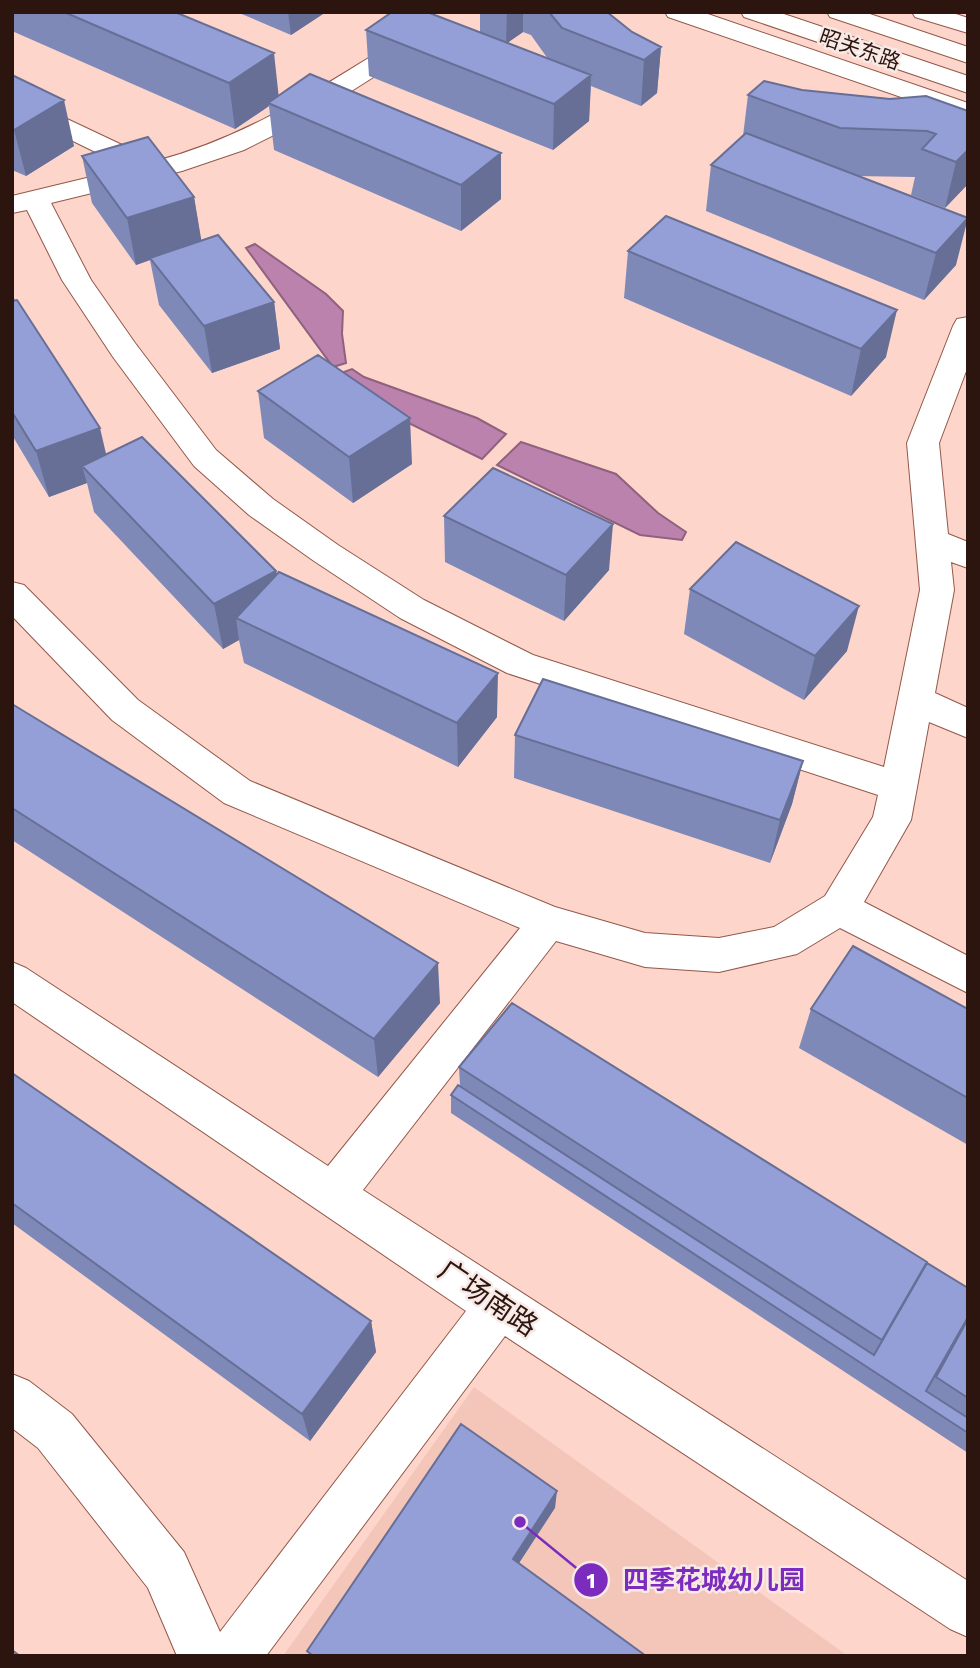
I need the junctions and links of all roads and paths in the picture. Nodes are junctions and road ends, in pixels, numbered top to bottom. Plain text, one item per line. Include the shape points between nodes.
1 (677, 12) edge
2 (753, 12) edge
3 (839, 12) edge
4 (924, 12) edge
5 (968, 26) edge
6 (414, 41) edge
7 (968, 55) edge
8 (968, 85) edge
9 (284, 93) edge
10 (12, 101) edge
11 (309, 105) junction
12 (968, 112) edge
13 (150, 169) junction
14 (24, 202) edge
15 (968, 326) edge
16 (952, 411) edge
17 (932, 540) junction
18 (968, 556) edge
19 (12, 594) edge
20 (916, 700) junction
21 (968, 724) edge
22 (899, 787) junction
23 (839, 908) junction
24 (548, 922) junction
25 (968, 976) edge
26 (12, 979) edge
27 (333, 1194) junction
28 (499, 1306) junction
29 (12, 1398) edge
30 (968, 1611) edge
31 (204, 1656) edge
32 (234, 1656) edge

1 - 12 street
2 - 8 street, 昭关东路
3 - 7 street, 昭关东路
4 - 5 street
6 - 11 street
9 - 11 street
10 - 13 street
11 - 13 street via 230,145
13 - 14 street
14 - 22 street via 162,404 205,458 261,507 326,554 412,609 520,664
15 - 16 street
16 - 17 street via 923,443
17 - 18 street
17 - 20 street via 937,590
19 - 24 street via 125,710 237,792
20 - 21 street
20 - 22 street
22 - 23 street via 892,820
23 - 24 street via 783,942 719,955 645,950
23 - 25 street
24 - 27 street
26 - 27 street, 广场南路
27 - 28 street, 广场南路
28 - 30 street, 广场南路
28 - 32 street
29 - 31 street via 55,1430 166,1570

